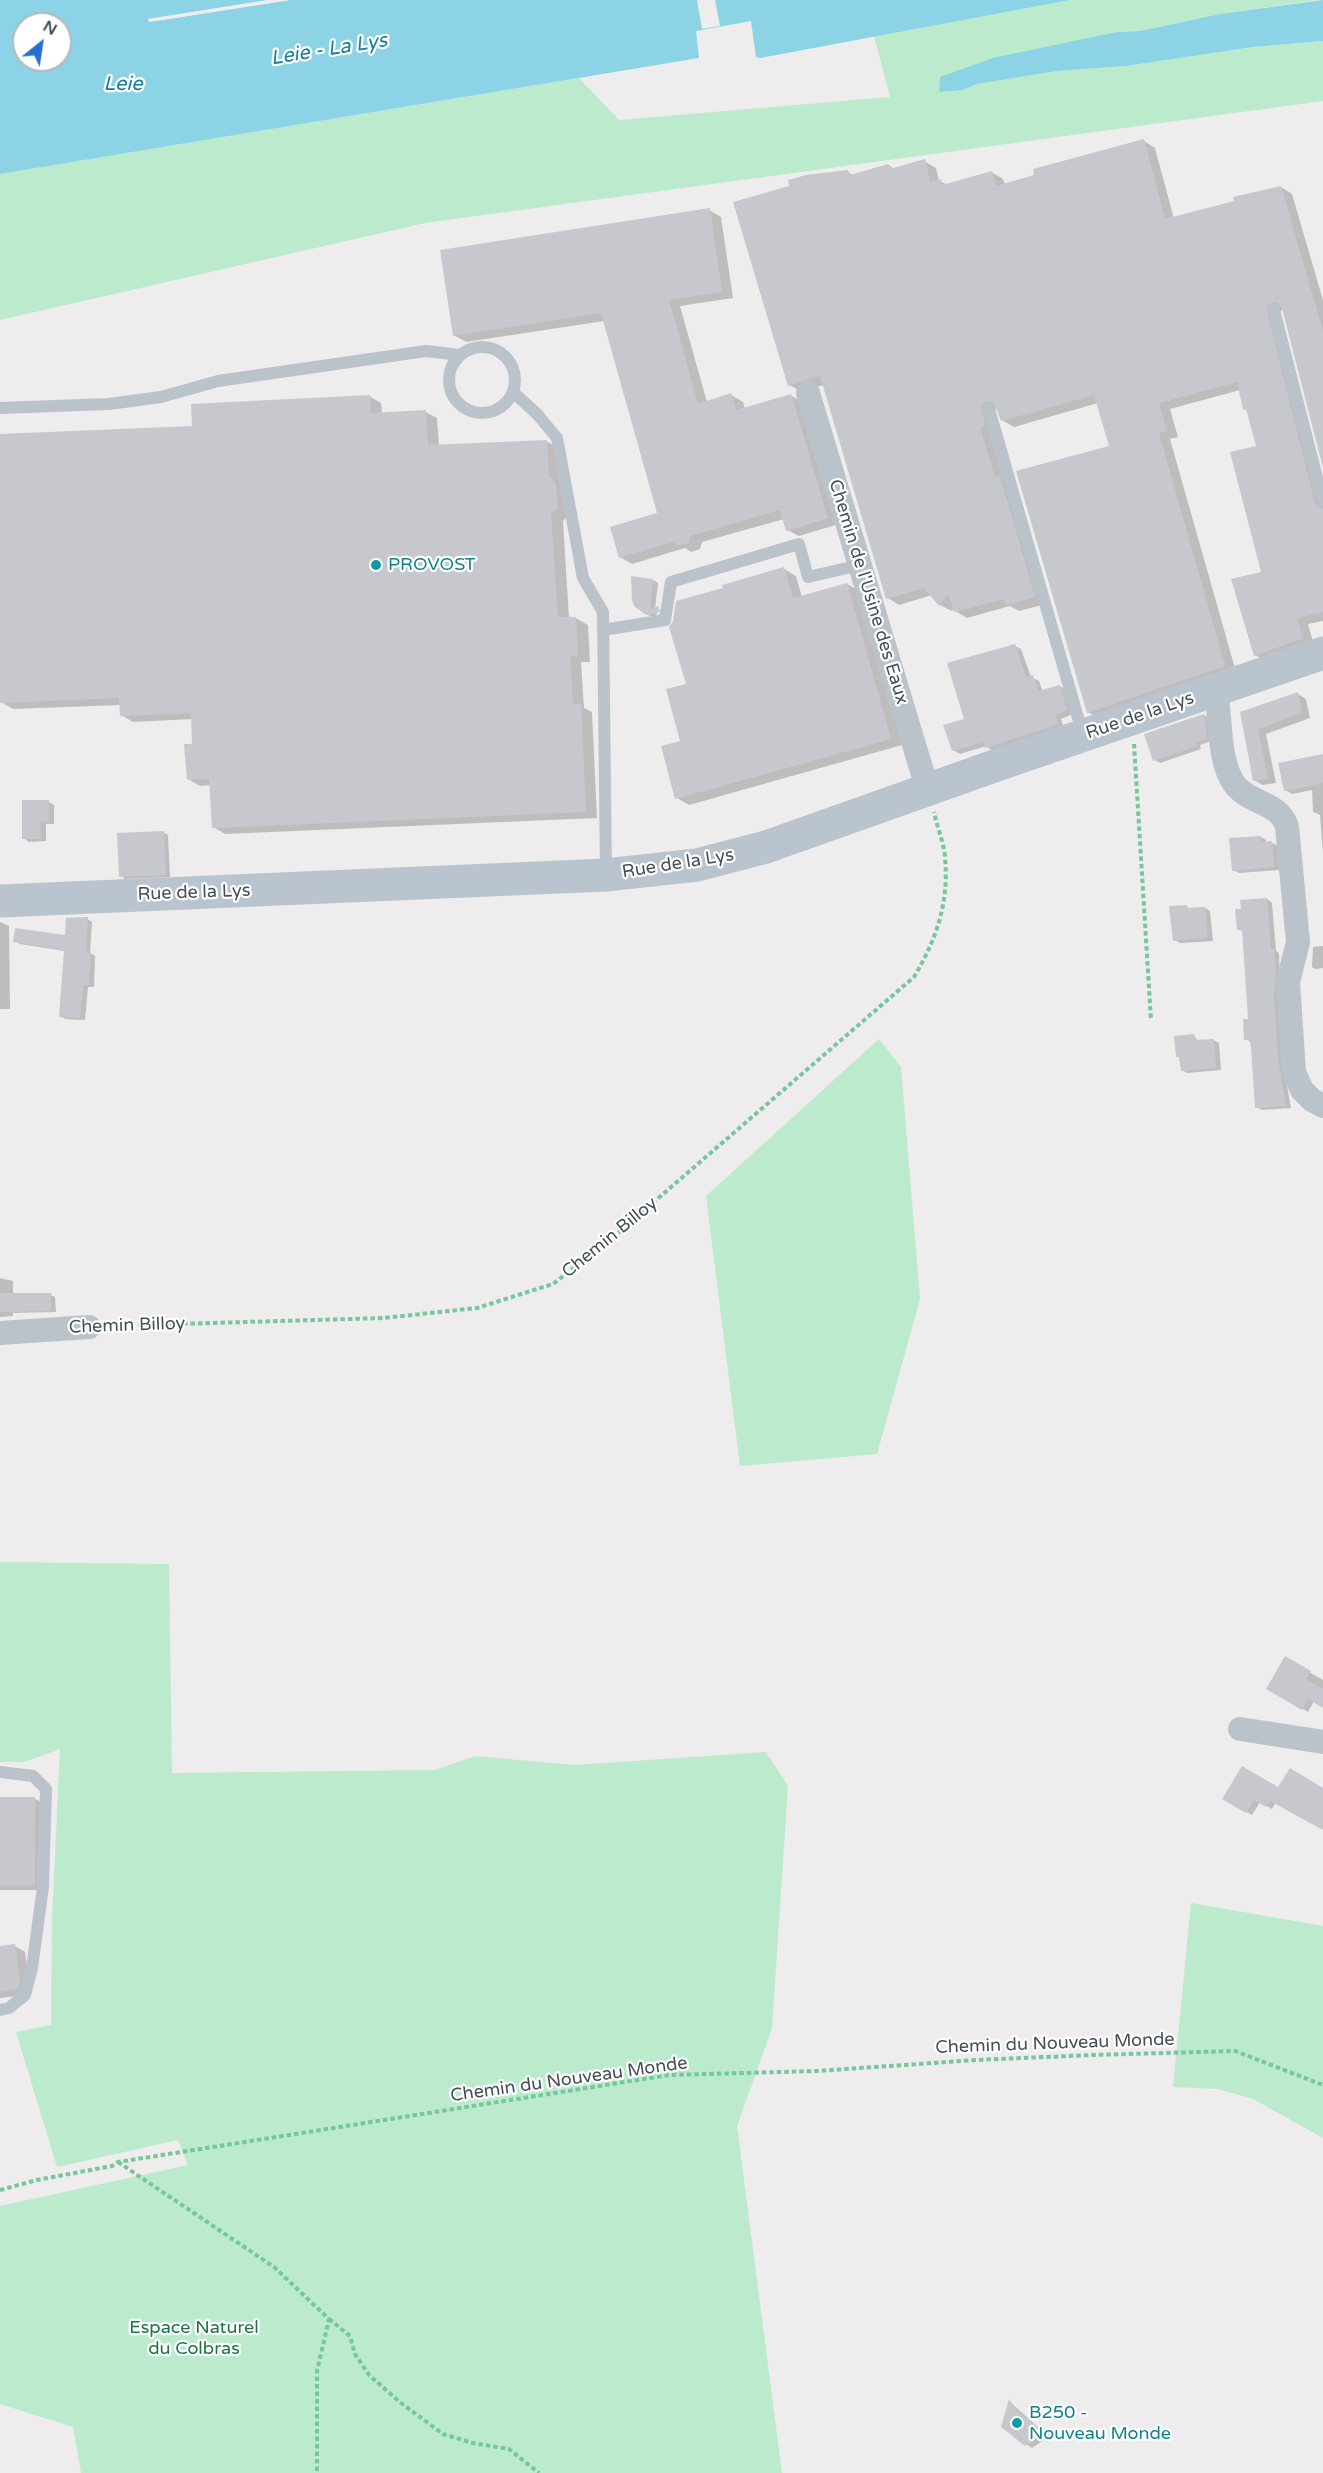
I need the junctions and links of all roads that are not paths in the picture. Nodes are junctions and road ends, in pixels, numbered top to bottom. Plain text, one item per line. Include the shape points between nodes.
1 (1274, 310) dead end
2 (460, 355) junction
3 (513, 392) junction
4 (808, 393) dead end
5 (0, 408) edge
6 (989, 409) dead end
7 (1323, 501) edge
8 (860, 566) junction
9 (603, 630) junction
10 (1323, 653) edge
11 (1216, 691) junction
12 (1083, 736) junction
13 (928, 791) junction
14 (606, 875) junction
15 (0, 901) edge
16 (1323, 1106) edge
17 (89, 1327) road end
18 (0, 1333) edge
19 (1240, 1729) dead end
20 (1323, 1742) edge
21 (0, 1772) edge
22 (0, 2010) edge

1 - 7 lane
2 - 3 lane via 480,347 501,353 514,370
2 - 3 lane via 449,374 452,395 459,404 478,413 489,412 499,408
2 - 5 lane via 426,351 218,381 161,397 109,404
3 - 9 lane via 557,438 583,578 603,612
4 - 8 street, Chemin de l'Usine des Eaux
6 - 12 lane
8 - 9 lane via 808,577 799,544 671,582 665,620
8 - 13 street, Chemin de l'Usine des Eaux
9 - 14 lane
10 - 11 main road, Rue de la Lys
11 - 12 main road, Rue de la Lys
11 - 16 street via 1223,754 1234,783 1245,794 1279,812 1287,828 1298,942 1288,982 1294,1072 1302,1090
12 - 13 main road, Rue de la Lys
13 - 14 main road, Rue de la Lys via 749,853 697,865
14 - 15 main road, Rue de la Lys
17 - 18 street, Chemin Billoy
19 - 20 street
21 - 22 lane via 33,1776 46,1789 43,1887 32,1968 25,1995

